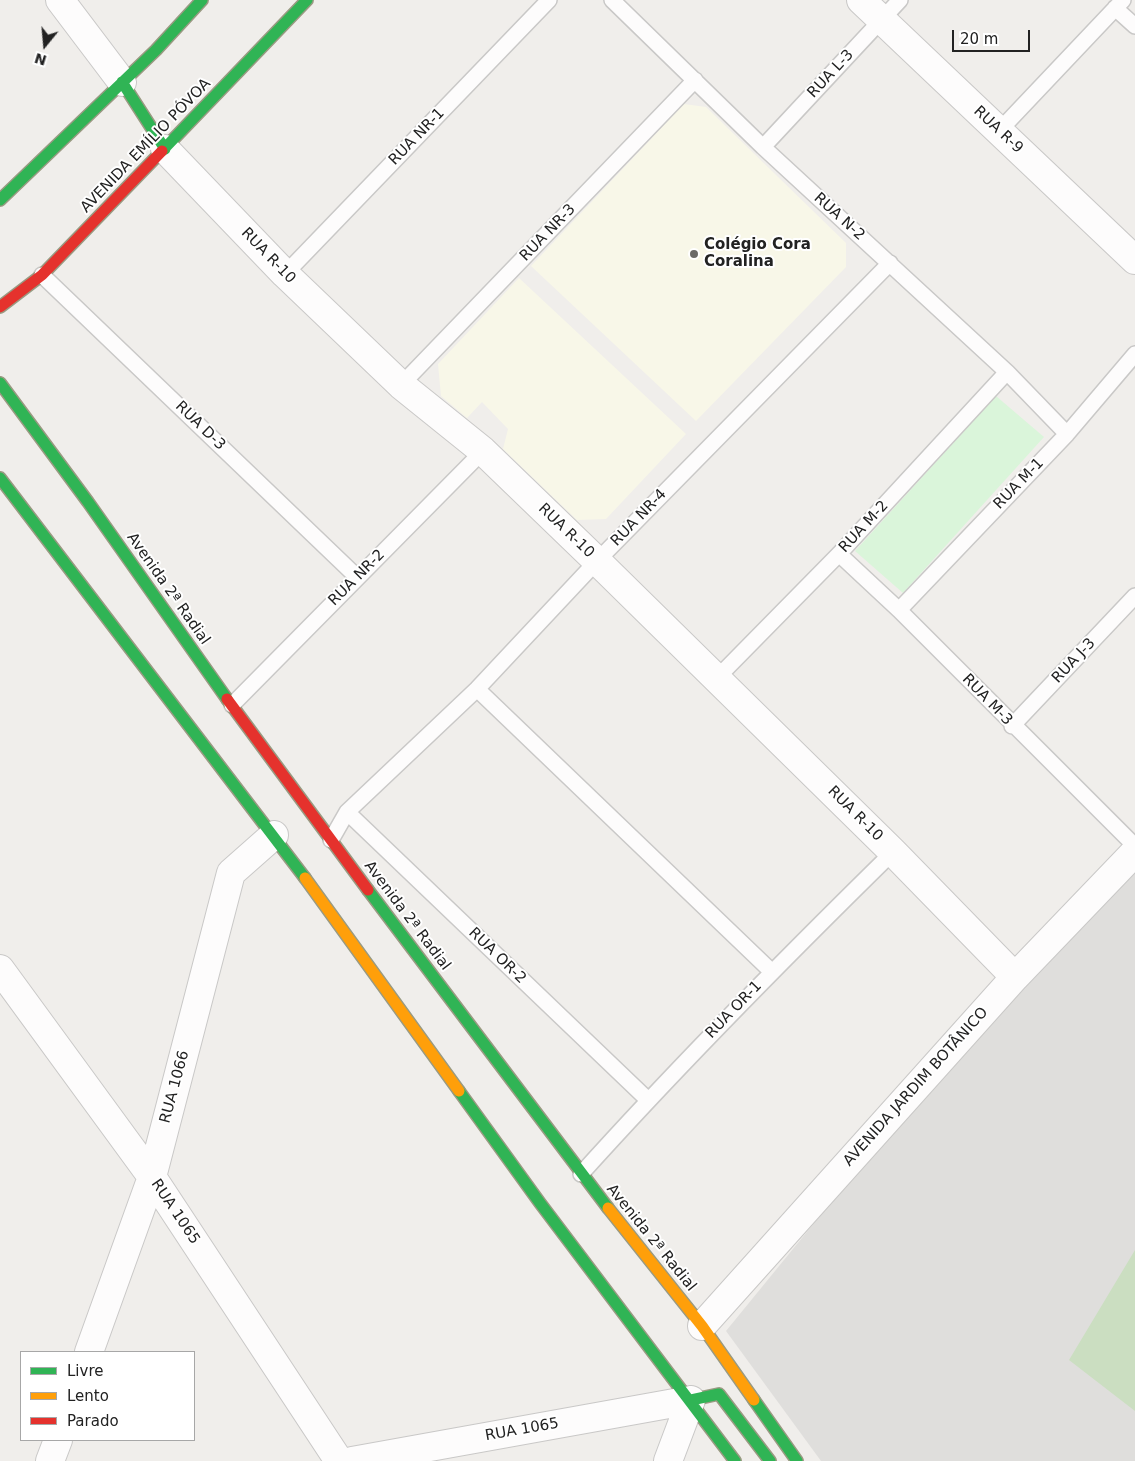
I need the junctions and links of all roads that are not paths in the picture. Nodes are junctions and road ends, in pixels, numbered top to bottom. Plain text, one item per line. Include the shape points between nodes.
1 (60, 0) edge
2 (202, 0) edge
3 (307, 0) edge
4 (549, 0) edge
5 (612, 0) edge
6 (861, 0) edge
7 (900, 0) edge
8 (1119, 4) edge
9 (881, 20) junction
10 (1135, 26) edge
11 (695, 80) junction
12 (122, 82) junction
13 (999, 131) junction
14 (762, 147) junction
15 (165, 149) junction
16 (0, 200) edge
17 (1135, 260) edge
18 (890, 263) junction
19 (285, 274) junction
20 (42, 275) junction
21 (0, 307) edge
22 (1135, 354) edge
23 (1007, 372) junction
24 (0, 383) edge
25 (401, 385) junction
26 (1067, 434) junction
27 (483, 451) junction
28 (0, 478) edge
29 (839, 554) junction
30 (597, 561) junction
31 (357, 577) junction
32 (1135, 596) edge
33 (899, 610) junction
34 (717, 678) junction
35 (477, 689) junction
36 (232, 705) junction
37 (1012, 726) junction
38 (346, 812) junction
39 (274, 835) junction
40 (331, 840) junction
41 (1135, 846) edge
42 (893, 852) junction
43 (1135, 852) edge
44 (0, 969) edge
45 (771, 971) junction
46 (1016, 977) junction
47 (648, 1100) junction
48 (581, 1174) junction
49 (152, 1176) junction
50 (702, 1326) junction
51 (89, 1351) edge
52 (691, 1400) junction
53 (58, 1441) edge
54 (50, 1461) edge
55 (339, 1461) edge
56 (352, 1461) edge
57 (668, 1461) edge
58 (735, 1461) edge
59 (770, 1461) edge
60 (797, 1461) edge

1 - 12 street
2 - 12 main road
3 - 15 main road, AVENIDA EMÍLIO PÓVOA
4 - 19 lane, RUA NR-1
5 - 11 lane, RUA N-2
6 - 9 street, RUA R-9
7 - 9 lane, RUA L-3
8 - 10 lane
8 - 13 lane
9 - 13 street, RUA R-9
9 - 14 lane, RUA L-3
11 - 14 lane, RUA N-2
11 - 25 lane, RUA NR-3
12 - 15 main road, RUA R-10
12 - 16 main road
13 - 17 street, RUA R-9
14 - 18 lane, RUA N-2
15 - 19 street, RUA R-10
15 - 20 main road, AVENIDA EMÍLIO PÓVOA
18 - 23 lane, RUA N-2
18 - 30 lane, RUA NR-4
19 - 25 street, RUA R-10
20 - 21 main road, AVENIDA EMÍLIO PÓVOA
20 - 31 lane, RUA D-3
22 - 26 lane, RUA M-1
23 - 26 lane, RUA N-2
23 - 29 lane, RUA M-2
24 - 36 main road, Avenida 2ª Radial via 64,467
25 - 27 street, RUA R-10
26 - 33 lane, RUA M-1
27 - 30 street, RUA R-10
27 - 31 lane, RUA NR-2
28 - 39 main road
29 - 33 lane, RUA M-3
29 - 34 lane, RUA M-2
30 - 34 street, RUA R-10
30 - 35 lane, RUA NR-4
31 - 36 lane, RUA NR-2
32 - 37 lane, RUA J-3
33 - 37 lane, RUA M-3
34 - 42 street, RUA R-10
35 - 38 lane, RUA NR-4
35 - 45 lane
36 - 40 main road, Avenida 2ª Radial
37 - 41 lane, RUA M-3
38 - 40 lane, RUA NR-4
38 - 47 lane, RUA OR-2
39 - 49 street, RUA 1066 via 231,873
39 - 52 main road via 540,1203
40 - 48 main road, Avenida 2ª Radial
42 - 45 lane, RUA OR-1
42 - 46 street, RUA R-10
43 - 46 street, AVENIDA JARDIM BOTÂNICO
44 - 49 street, RUA 1065
45 - 47 lane, RUA OR-1
46 - 50 street, AVENIDA JARDIM BOTÂNICO
47 - 48 lane, RUA OR-1
48 - 50 main road, Avenida 2ª Radial
49 - 51 street, RUA 1066
49 - 55 street, RUA 1065
50 - 60 main road, Avenida 2ª Radial
52 - 56 street, RUA 1065
52 - 57 street
52 - 58 main road
52 - 59 main road via 719,1394
53 - 54 street

